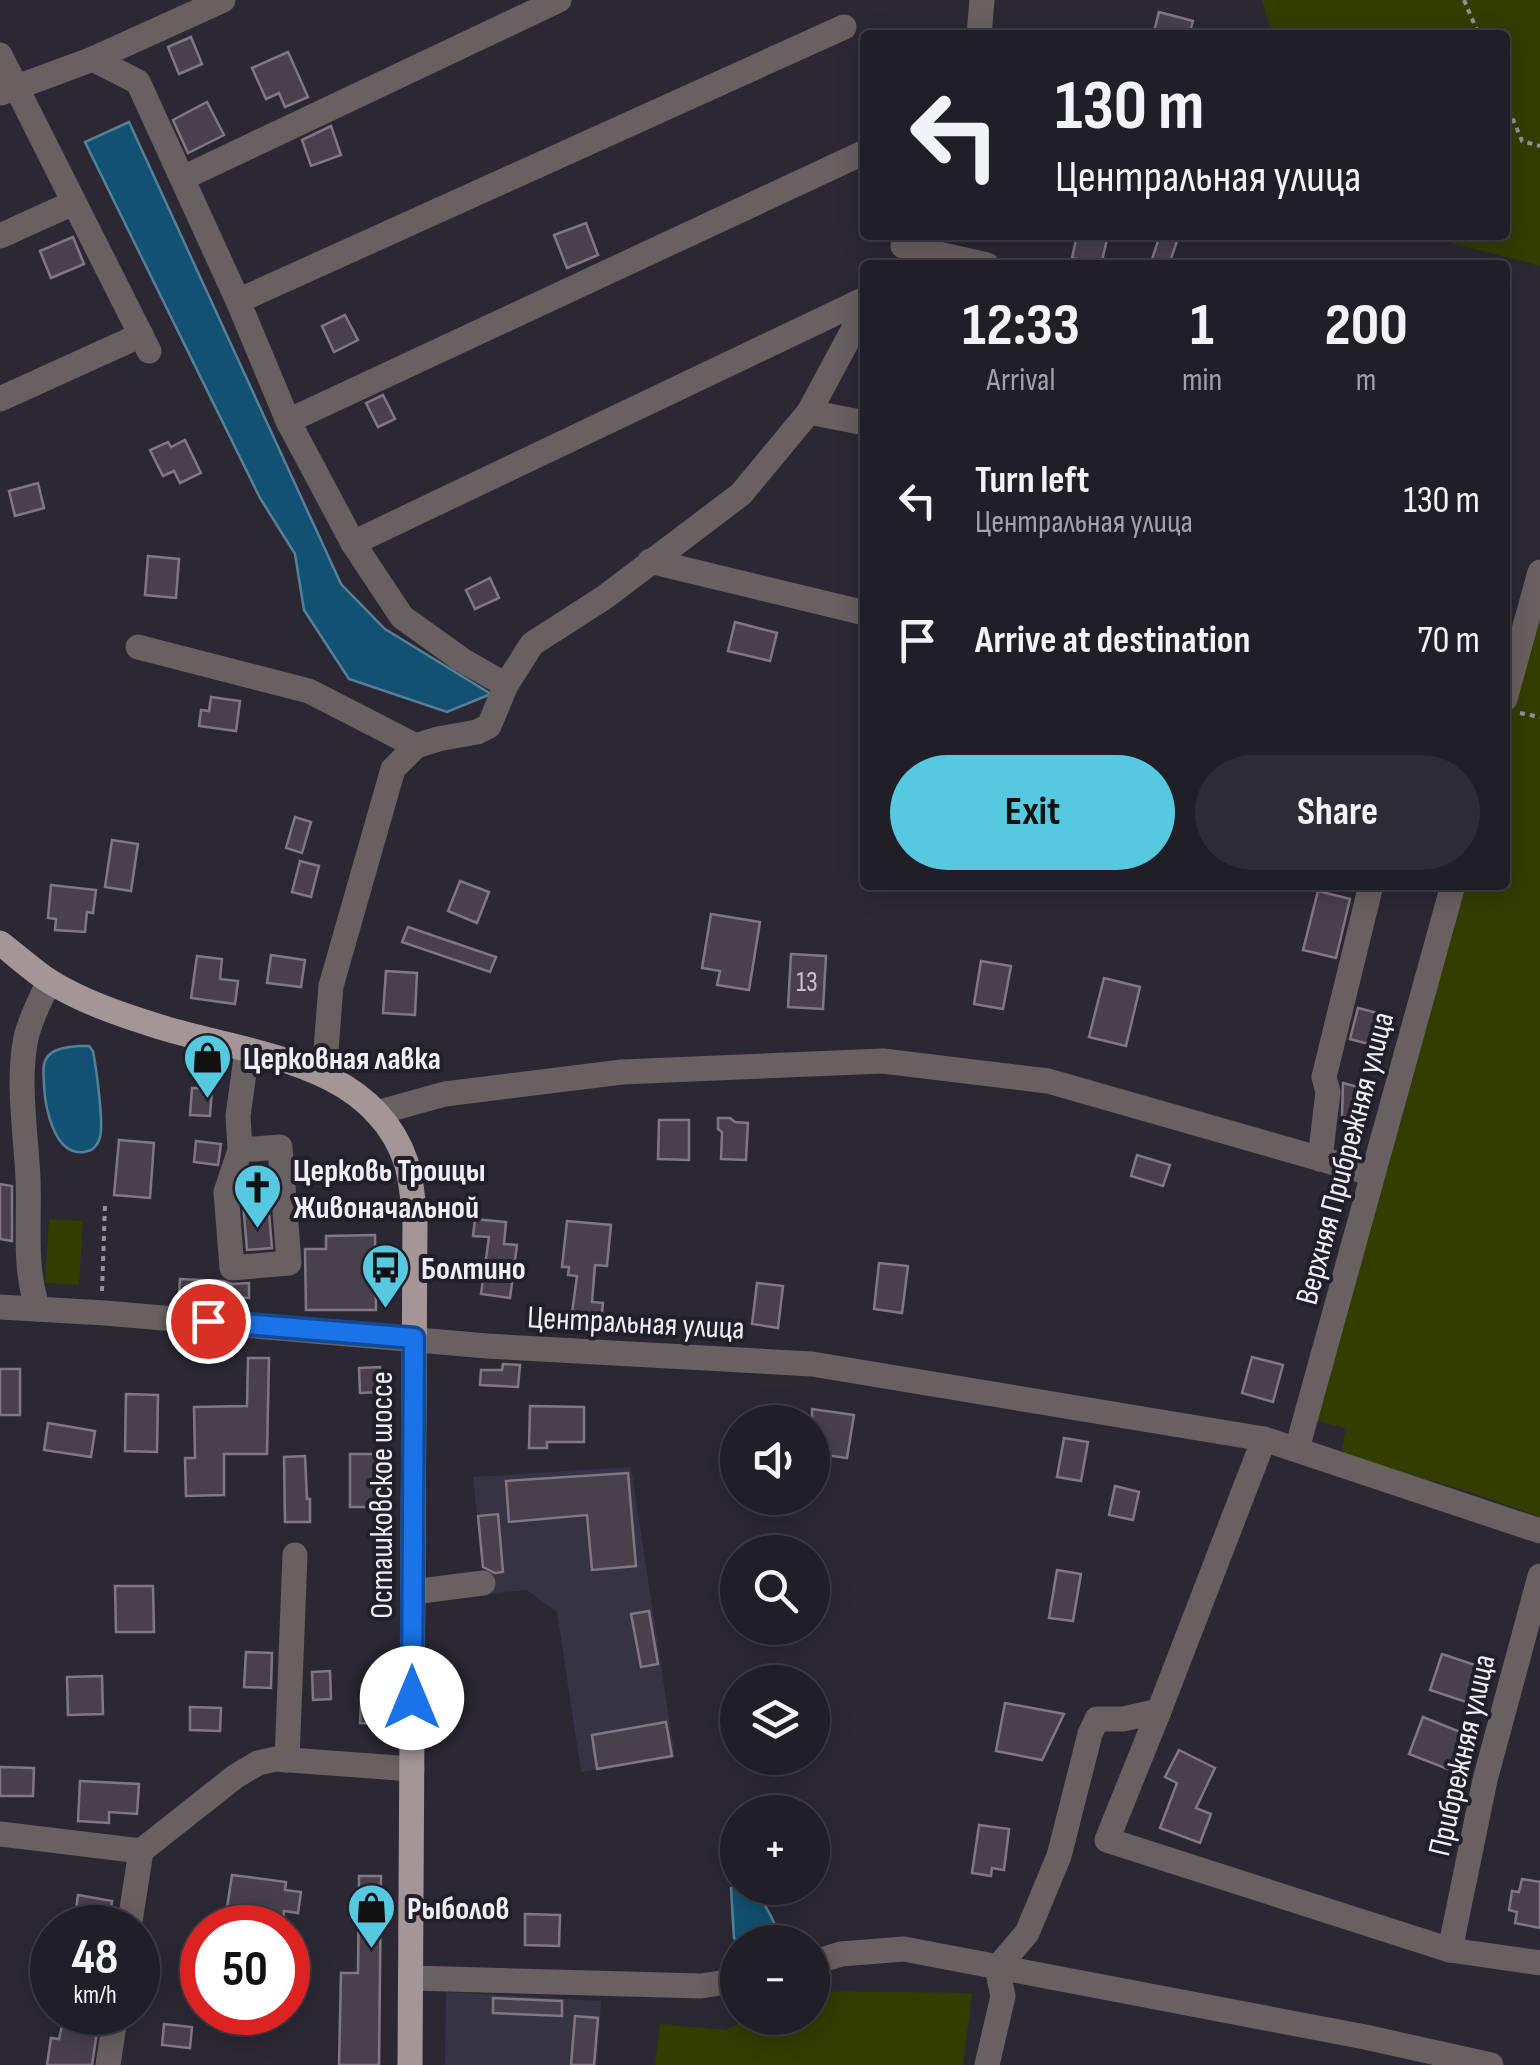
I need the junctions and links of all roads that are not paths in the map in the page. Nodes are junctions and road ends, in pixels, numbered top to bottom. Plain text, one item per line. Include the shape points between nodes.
1 (223, 0) edge
2 (559, 0) edge
3 (844, 27) dead end
4 (0, 55) edge
5 (93, 58) junction
6 (8, 90) edge
7 (860, 154) edge
8 (183, 178) junction
9 (73, 203) junction
10 (0, 236) edge
11 (901, 249) edge
12 (960, 260) edge
13 (238, 301) junction
14 (860, 301) edge
15 (860, 317) edge
16 (0, 399) edge
17 (809, 412) junction
18 (288, 421) junction
19 (860, 422) edge
20 (353, 543) junction
21 (650, 561) junction
22 (1540, 572) edge
23 (860, 612) edge
24 (138, 647) dead end
25 (1510, 681) edge
26 (506, 685) junction
27 (416, 746) junction
28 (1370, 890) edge
29 (1453, 890) edge
30 (0, 943) edge
31 (49, 981) junction
32 (247, 1051) junction
33 (324, 1075) junction
34 (376, 1113) junction
35 (240, 1150) junction
36 (1320, 1159) junction
37 (1364, 1171) dead end
38 (0, 1307) edge
39 (38, 1309) junction
40 (414, 1338) junction
41 (1264, 1439) junction
42 (1297, 1448) junction
43 (1540, 1531) edge
44 (295, 1556) dead end
45 (1540, 1576) edge
46 (483, 1583) dead end
47 (413, 1592) junction
48 (1159, 1711) junction
49 (287, 1760) junction
50 (412, 1768) junction
51 (0, 1834) edge
52 (1107, 1840) junction
53 (141, 1852) junction
54 (1059, 1856) junction
55 (133, 1905) edge
56 (1450, 1950) junction
57 (830, 1957) edge
58 (1540, 1963) edge
59 (998, 1968) junction
60 (411, 1978) junction
61 (720, 1983) edge
62 (113, 2035) edge
63 (108, 2065) edge
64 (410, 2065) edge
65 (987, 2065) edge
66 (1490, 2065) edge

1 - 5 street
2 - 8 street
3 - 13 street
4 - 6 street
5 - 6 street
5 - 8 street via 138,82
6 - 9 street
7 - 18 street
8 - 13 street
9 - 10 street
9 - 16 street via 145,343
11 - 12 street
13 - 18 street
14 - 20 street
15 - 17 street
17 - 19 street
17 - 21 street via 740,494
18 - 20 street
20 - 26 street via 402,617
21 - 23 street
21 - 26 street via 532,644
22 - 25 street
24 - 27 street via 309,691
26 - 27 street via 489,726
27 - 33 street via 394,769 330,986
28 - 36 street via 1324,1077
29 - 42 street, Верхняя Прибрежняя улица
30 - 31 main road, Осташковское шоссе
31 - 32 main road, Осташковское шоссе via 120,1014
31 - 39 street via 26,1038 23,1086 28,1260
32 - 33 main road, Осташковское шоссе
32 - 35 street
33 - 34 main road, Осташковское шоссе
34 - 36 street via 445,1094 622,1072 882,1061 1048,1081
34 - 40 main road, Осташковское шоссе via 395,1136 412,1186
35 - 35 street via 280,1146 290,1263 232,1268 226,1192
36 - 37 street
38 - 39 street, Центральная улица
39 - 40 street, Центральная улица via 265,1314
40 - 41 street, Центральная улица via 812,1364
40 - 47 main road, Осташковское шоссе
41 - 42 street
41 - 48 street
42 - 43 street
44 - 49 street
45 - 56 street, Прибрежняя улица via 1485,1780
46 - 47 street
47 - 50 main road, Осташковское шоссе
48 - 52 street
48 - 54 street via 1097,1720
49 - 50 street
49 - 53 street via 258,1762
50 - 60 main road, Осташковское шоссе
51 - 53 street
52 - 54 street
52 - 56 street
53 - 55 street
54 - 59 street via 1027,1933
56 - 58 street
57 - 59 street via 904,1948
59 - 65 street via 1003,1996
59 - 66 street
60 - 61 street via 466,1987
60 - 64 main road, Осташковское шоссе
62 - 63 street

